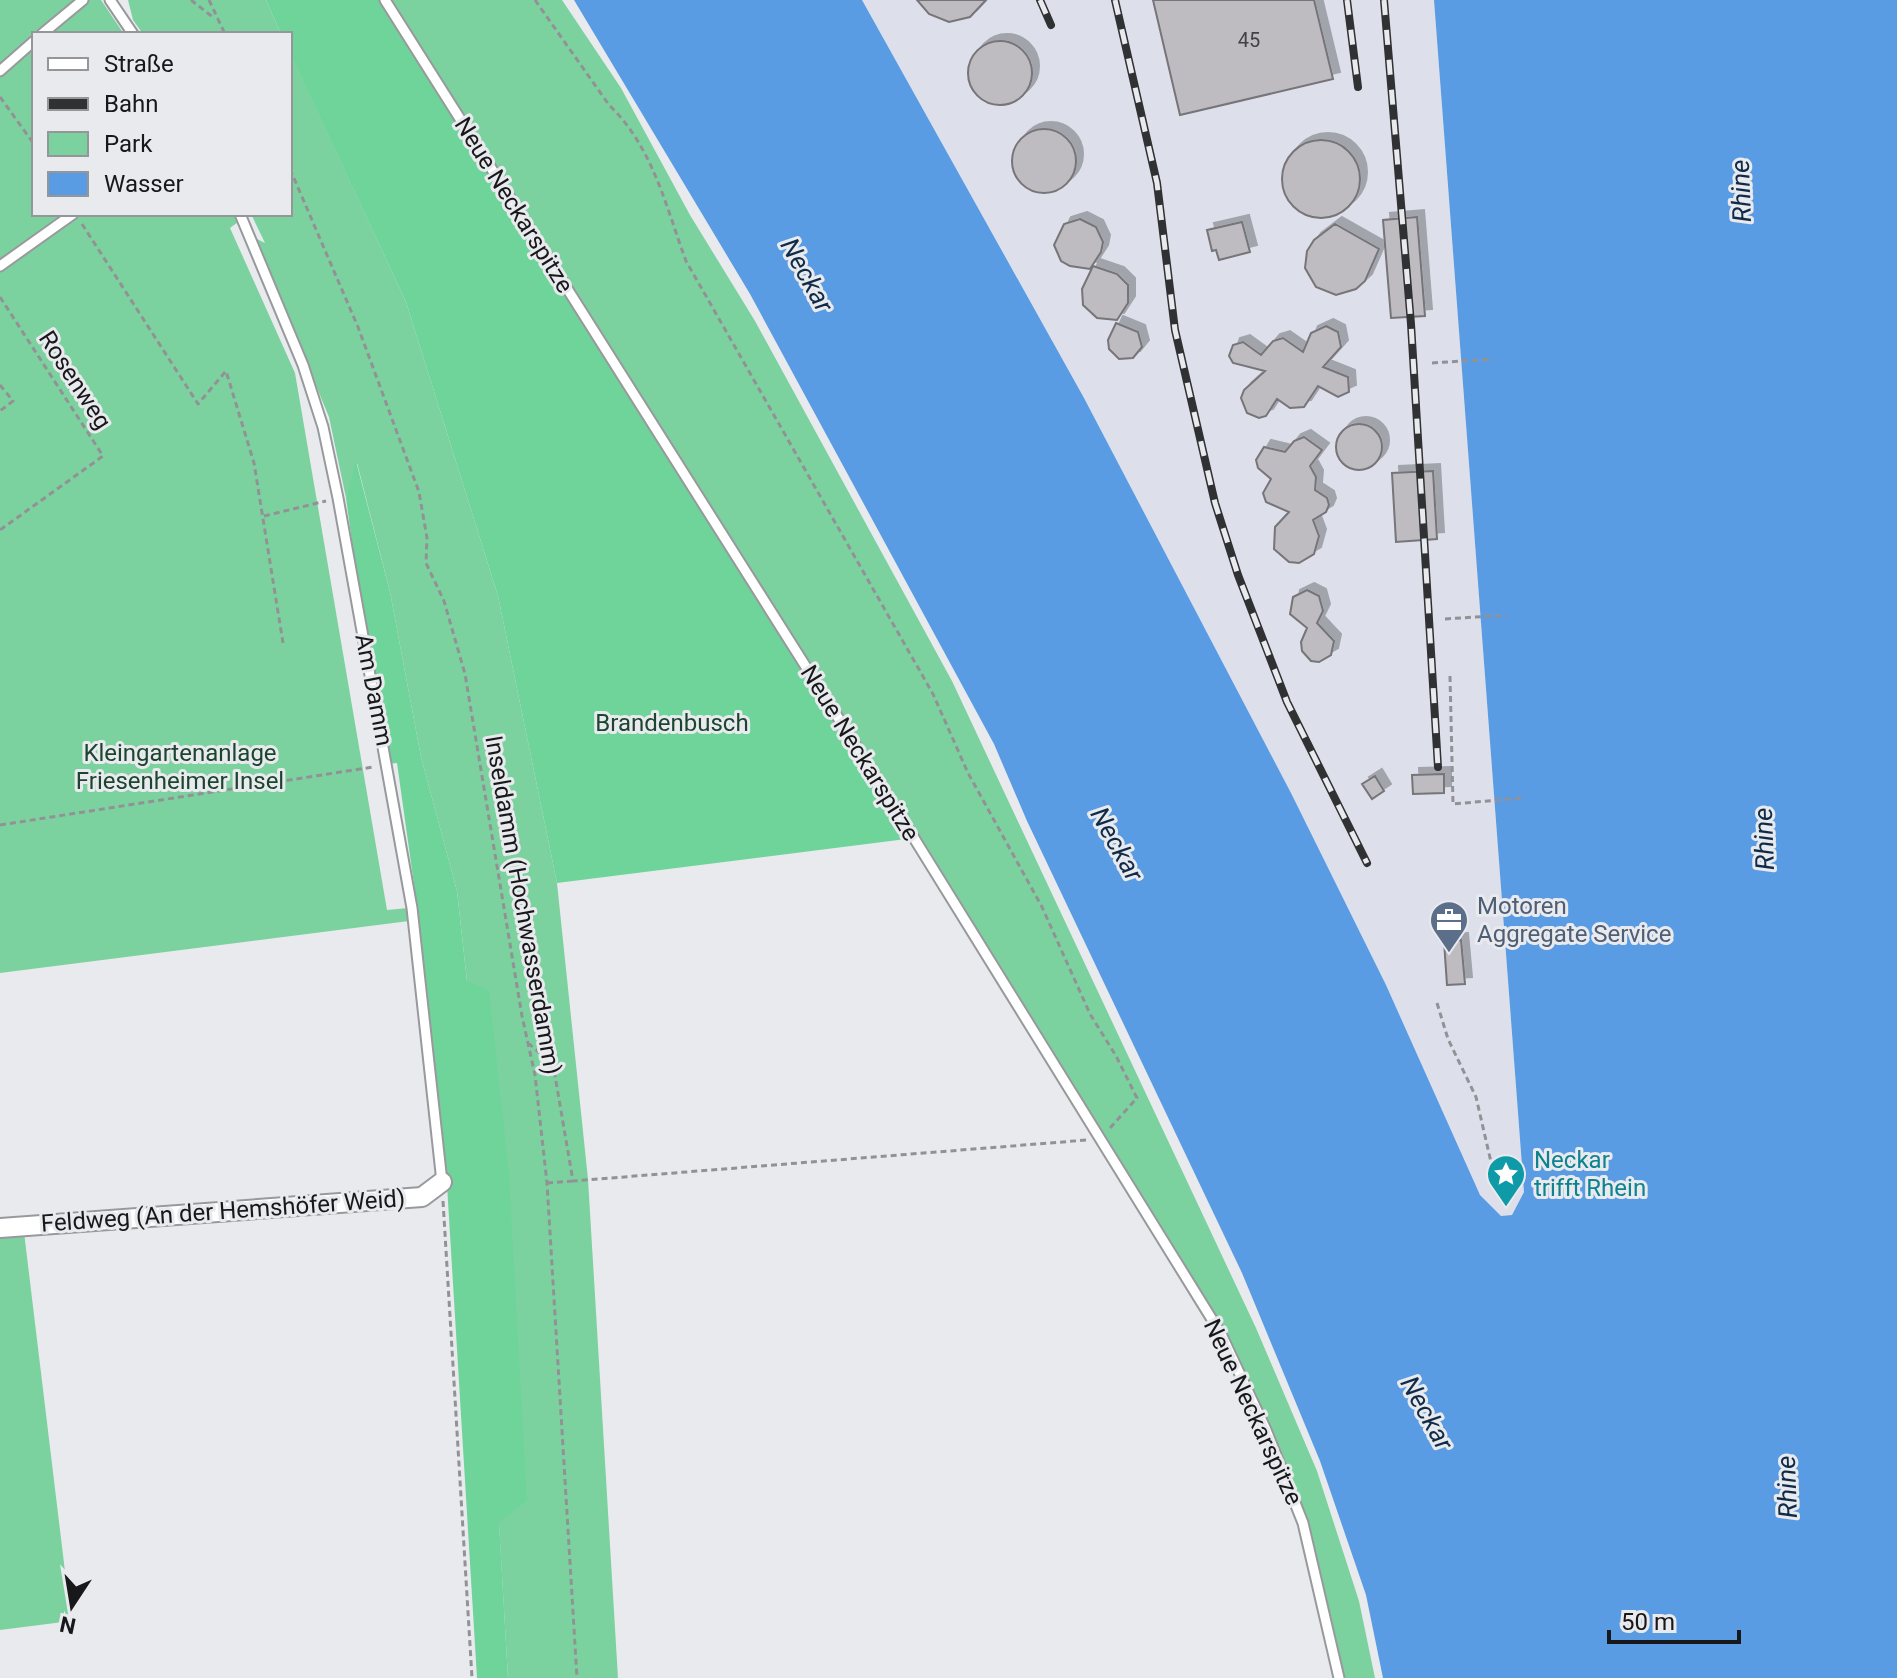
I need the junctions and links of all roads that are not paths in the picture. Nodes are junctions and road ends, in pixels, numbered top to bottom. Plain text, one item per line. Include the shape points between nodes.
1 (83, 0) edge
2 (110, 0) edge
3 (385, 0) edge
4 (44, 32) edge
5 (132, 32) edge
6 (32, 43) edge
7 (0, 71) edge
8 (71, 216) edge
9 (241, 216) edge
10 (0, 266) edge
11 (442, 1182) joint
12 (0, 1228) edge
13 (1339, 1678) edge

1 - 4 lane
2 - 5 lane
3 - 13 lane, Neue Neckarspitze via 1221,1334 1303,1523
6 - 7 lane
8 - 10 lane
9 - 11 lane, Am Damm via 303,365 338,498 412,908
11 - 12 street, Feldweg (An der Hemshöfer Weid) via 422,1197

